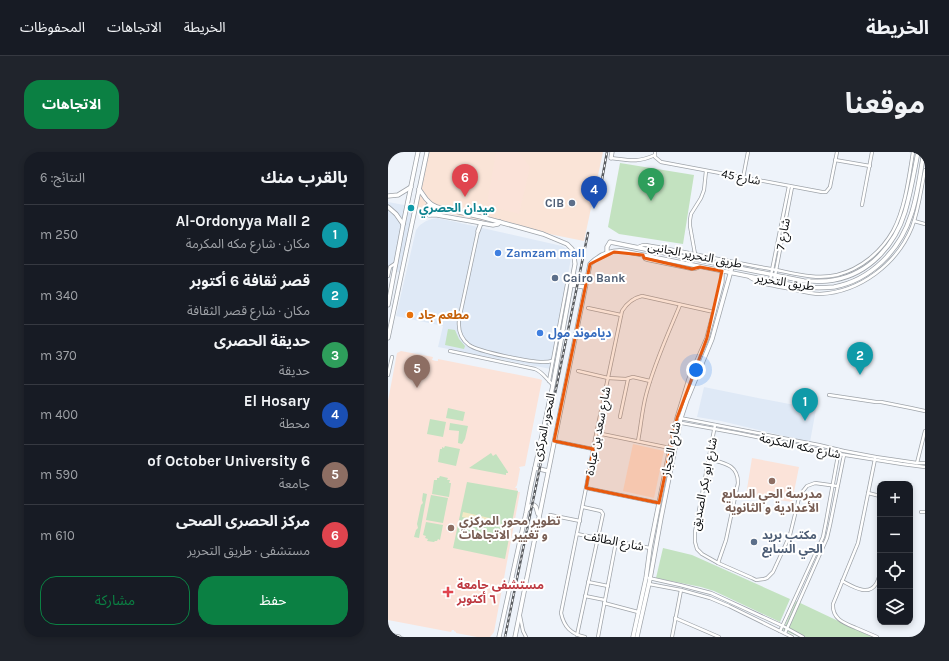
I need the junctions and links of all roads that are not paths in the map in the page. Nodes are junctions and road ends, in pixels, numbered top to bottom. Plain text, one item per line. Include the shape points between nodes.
1 (418, 152) edge
2 (427, 152) edge
3 (612, 152) edge
4 (748, 152) edge
5 (837, 152) edge
6 (872, 152) edge
7 (913, 152) edge
8 (918, 152) edge
9 (924, 152) edge
10 (655, 154) edge
11 (611, 158) joint
12 (836, 160) junction
13 (870, 166) junction
14 (706, 170) junction
15 (925, 170) edge
16 (743, 178) junction
17 (788, 186) junction
18 (411, 187) junction
19 (792, 187) junction
20 (419, 189) junction
21 (918, 195) junction
22 (388, 196) edge
23 (431, 204) junction
24 (862, 205) dead end
25 (388, 207) edge
26 (500, 222) junction
27 (914, 222) junction
28 (481, 223) junction
29 (403, 224) junction
30 (925, 224) edge
31 (478, 231) joint
32 (637, 248) junction
33 (607, 253) junction
34 (695, 254) junction
35 (889, 254) junction
36 (894, 256) junction
37 (396, 263) junction
38 (722, 265) junction
39 (732, 267) junction
40 (772, 270) junction
41 (776, 270) junction
42 (722, 271) junction
43 (731, 273) junction
44 (773, 275) junction
45 (388, 276) edge
46 (747, 276) junction
47 (568, 279) dead end
48 (772, 280) junction
49 (571, 285) junction
50 (585, 287) junction
51 (680, 304) junction
52 (388, 305) edge
53 (588, 308) dead end
54 (714, 312) junction
55 (620, 315) junction
56 (388, 338) edge
57 (450, 351) dead end
58 (392, 357) dead end
59 (552, 361) junction
60 (578, 371) dead end
61 (388, 375) edge
62 (608, 378) junction
63 (628, 379) junction
64 (549, 381) junction
65 (650, 381) junction
66 (552, 385) junction
67 (829, 395) dead end
68 (925, 411) edge
69 (620, 417) dead end
70 (679, 420) junction
71 (715, 425) junction
72 (715, 429) junction
73 (925, 431) edge
74 (597, 433) junction
75 (554, 441) junction
76 (638, 441) junction
77 (670, 448) junction
78 (593, 449) junction
79 (840, 450) junction
80 (844, 451) junction
81 (839, 454) junction
82 (844, 455) junction
83 (875, 458) junction
84 (709, 459) junction
85 (917, 463) junction
86 (925, 463) edge
87 (925, 466) edge
88 (535, 468) junction
89 (548, 471) junction
90 (833, 486) junction
91 (837, 486) junction
92 (586, 488) junction
93 (868, 493) junction
94 (877, 495) edge
95 (660, 503) junction
96 (582, 507) junction
97 (921, 512) dead end
98 (925, 512) edge
99 (526, 513) junction
100 (539, 515) junction
101 (550, 515) dead end
102 (580, 521) junction
103 (577, 534) junction
104 (598, 538) junction
105 (616, 542) junction
106 (650, 548) junction
107 (718, 563) junction
108 (648, 578) junction
109 (842, 581) junction
110 (588, 582) junction
111 (877, 582) edge
112 (646, 584) junction
113 (608, 586) junction
114 (681, 590) junction
115 (585, 596) junction
116 (604, 602) junction
117 (519, 611) junction
118 (638, 612) junction
119 (675, 618) junction
120 (782, 626) junction
121 (787, 629) junction
122 (780, 631) junction
123 (785, 634) junction
124 (388, 635) edge
125 (577, 635) junction
126 (399, 637) edge
127 (500, 637) edge
128 (515, 637) edge
129 (526, 637) edge
130 (586, 637) edge
131 (598, 637) edge
132 (633, 637) edge
133 (637, 637) edge
134 (672, 637) edge
135 (719, 637) edge
136 (792, 637) edge
137 (803, 637) edge
138 (877, 637) edge

1 - 18 street
2 - 20 street
3 - 11 street
4 - 16 street
5 - 12 street
6 - 13 street
7 - 41 street, طريق التحرير الجانبى via 900,216 889,237 872,257 846,272 827,276 807,276
8 - 44 street, طريق التحرير via 902,221 894,237 878,257 861,271 835,280 804,280
9 - 21 street, طريق التحرير
10 - 11 street via 636,161
10 - 14 street, شارع 45 via 661,162
12 - 13 street
12 - 19 street, شارع 45 via 830,187 826,192
13 - 24 street
14 - 16 street, شارع 45
14 - 34 street via 704,190 690,220
15 - 21 street, طريق التحرير الجانبى
16 - 17 street, شارع 45
17 - 19 street, شارع 45
17 - 40 street, شارع 7
18 - 22 street via 398,195
18 - 29 street
19 - 41 street, شارع 7
20 - 23 street
20 - 56 street
21 - 27 street, طريق التحرير الجانبى
21 - 35 street, طريق التحرير via 905,230
23 - 26 street via 437,208
23 - 28 street via 426,210 429,216 437,215
25 - 29 street
26 - 28 street via 495,225
26 - 49 street, المحور المركزى via 543,234 567,244 572,249 575,260
27 - 30 street
27 - 36 street, طريق التحرير الجانبى
28 - 31 street
29 - 37 street
31 - 59 street via 459,320 462,336 471,346 480,350 539,362
32 - 33 street, طريق التحرير via 610,242
32 - 34 street, طريق التحرير الجانبى via 646,245
32 - 38 street, طريق التحرير
33 - 42 street, طريق التحرير via 620,251
33 - 50 street, المحور المركزى via 590,264
34 - 40 street, طريق التحرير الجانبى
35 - 36 street
35 - 48 street, طريق التحرير via 870,272 842,285 803,287
36 - 46 street, طريق التحرير الجانبى via 883,268 862,282 839,291 821,294 757,282
37 - 45 street via 390,267
37 - 52 street
38 - 39 street, طريق التحرير
38 - 42 street, شارع الحجاز
39 - 43 street, شارع الحجاز
39 - 44 street, طريق التحرير
40 - 41 street, طريق التحرير الجانبى
40 - 44 street, شارع 7
41 - 44 street, شارع 7
42 - 43 street, طريق التحرير
42 - 54 street, شارع الحجاز via 722,282
43 - 46 street, طريق التحرير
43 - 70 street, شارع الحجاز via 712,339
44 - 48 street, شارع 7
46 - 48 street, طريق التحرير
47 - 59 street
49 - 50 street
49 - 66 street, المحور المركزى
50 - 75 street, المحور المركزى
51 - 54 street, شارع سعد بن عبادة
51 - 55 street, شارع سعد بن عبادة via 642,296 630,301
51 - 65 street
53 - 55 street
54 - 70 street, شارع الحجاز via 690,379
55 - 62 street, شارع سعد بن عبادة
57 - 64 street via 536,369
58 - 61 street
59 - 64 street
60 - 62 street
62 - 63 street
62 - 74 street, شارع سعد بن عبادة
63 - 65 street via 633,377
63 - 69 street
64 - 66 street
65 - 76 street
66 - 88 street, المحور المركزى
67 - 68 street
70 - 71 street, شارع مكه المكرمة
70 - 72 street, شارع مكه المكرمة
70 - 77 street, شارع الحجاز
70 - 108 street, شارع الحجاز
71 - 72 street, شارع ابو بكر الصديق
71 - 79 street, شارع مكه المكرمة
72 - 81 street, شارع مكه المكرمة
72 - 84 street, شارع ابو بكر الصديق
73 - 85 street
74 - 76 street
74 - 78 street, شارع سعد بن عبادة
75 - 78 street
75 - 89 street, المحور المركزى
76 - 77 street
77 - 95 street, شارع الحجاز
78 - 92 street, شارع سعد بن عبادة
79 - 80 street, شارع مكه المكرمة
79 - 81 street
80 - 82 street
80 - 83 street, شارع مكه المكرمة
81 - 82 street, شارع مكه المكرمة
81 - 90 street
82 - 83 street, شارع مكه المكرمة
82 - 91 street
83 - 85 street, شارع مكه المكرمة
83 - 87 street, شارع مكه المكرمة
83 - 93 street
84 - 107 street, شارع ابو بكر الصديق via 694,539 702,554
84 - 107 street via 729,465 738,478 726,540
85 - 86 street, شارع مكه المكرمة
88 - 89 street
88 - 99 street, المحور المركزى
89 - 100 street, المحور المركزى
90 - 91 street, شارع ابو بكر الصديق
90 - 107 street, شارع ابو بكر الصديق via 815,483 803,491 790,534 768,578 756,580
90 - 120 street via 821,541
91 - 121 street via 826,541
92 - 95 street
92 - 96 street, شارع سعد بن عبادة
93 - 94 street
93 - 109 street via 858,543
95 - 106 street, شارع الحجاز
96 - 102 street, شارع سعد بن عبادة
96 - 104 street via 603,513
97 - 98 street
99 - 100 street via 533,505
99 - 127 street, المحور المركزى
100 - 117 street, المحور المركزى
101 - 102 street
102 - 103 street, شارع سعد بن عبادة
103 - 104 street, شارع الطائف
103 - 125 street, شارع سعد بن عبادة via 561,613 570,631
104 - 105 street, شارع الطائف
104 - 110 street
105 - 106 street, شارع الطائف
105 - 113 street
106 - 108 street, شارع الحجاز
108 - 112 street, شارع الحجاز
108 - 120 street via 711,593
109 - 111 street via 862,590 870,590
109 - 138 street via 833,604 836,615 843,622
110 - 113 street
110 - 115 street
112 - 114 street
112 - 118 street, شارع الحجاز
112 - 133 street, شارع الحجاز
113 - 116 street
114 - 119 street
114 - 122 street via 720,602
115 - 116 street
115 - 125 street
116 - 118 street
116 - 131 street
117 - 128 street, المحور المركزى
117 - 129 street
118 - 132 street, شارع الحجاز
119 - 134 street
119 - 135 street
120 - 121 street
120 - 122 street
121 - 123 street
121 - 137 street
122 - 123 street
123 - 136 street
124 - 126 street
125 - 130 street

